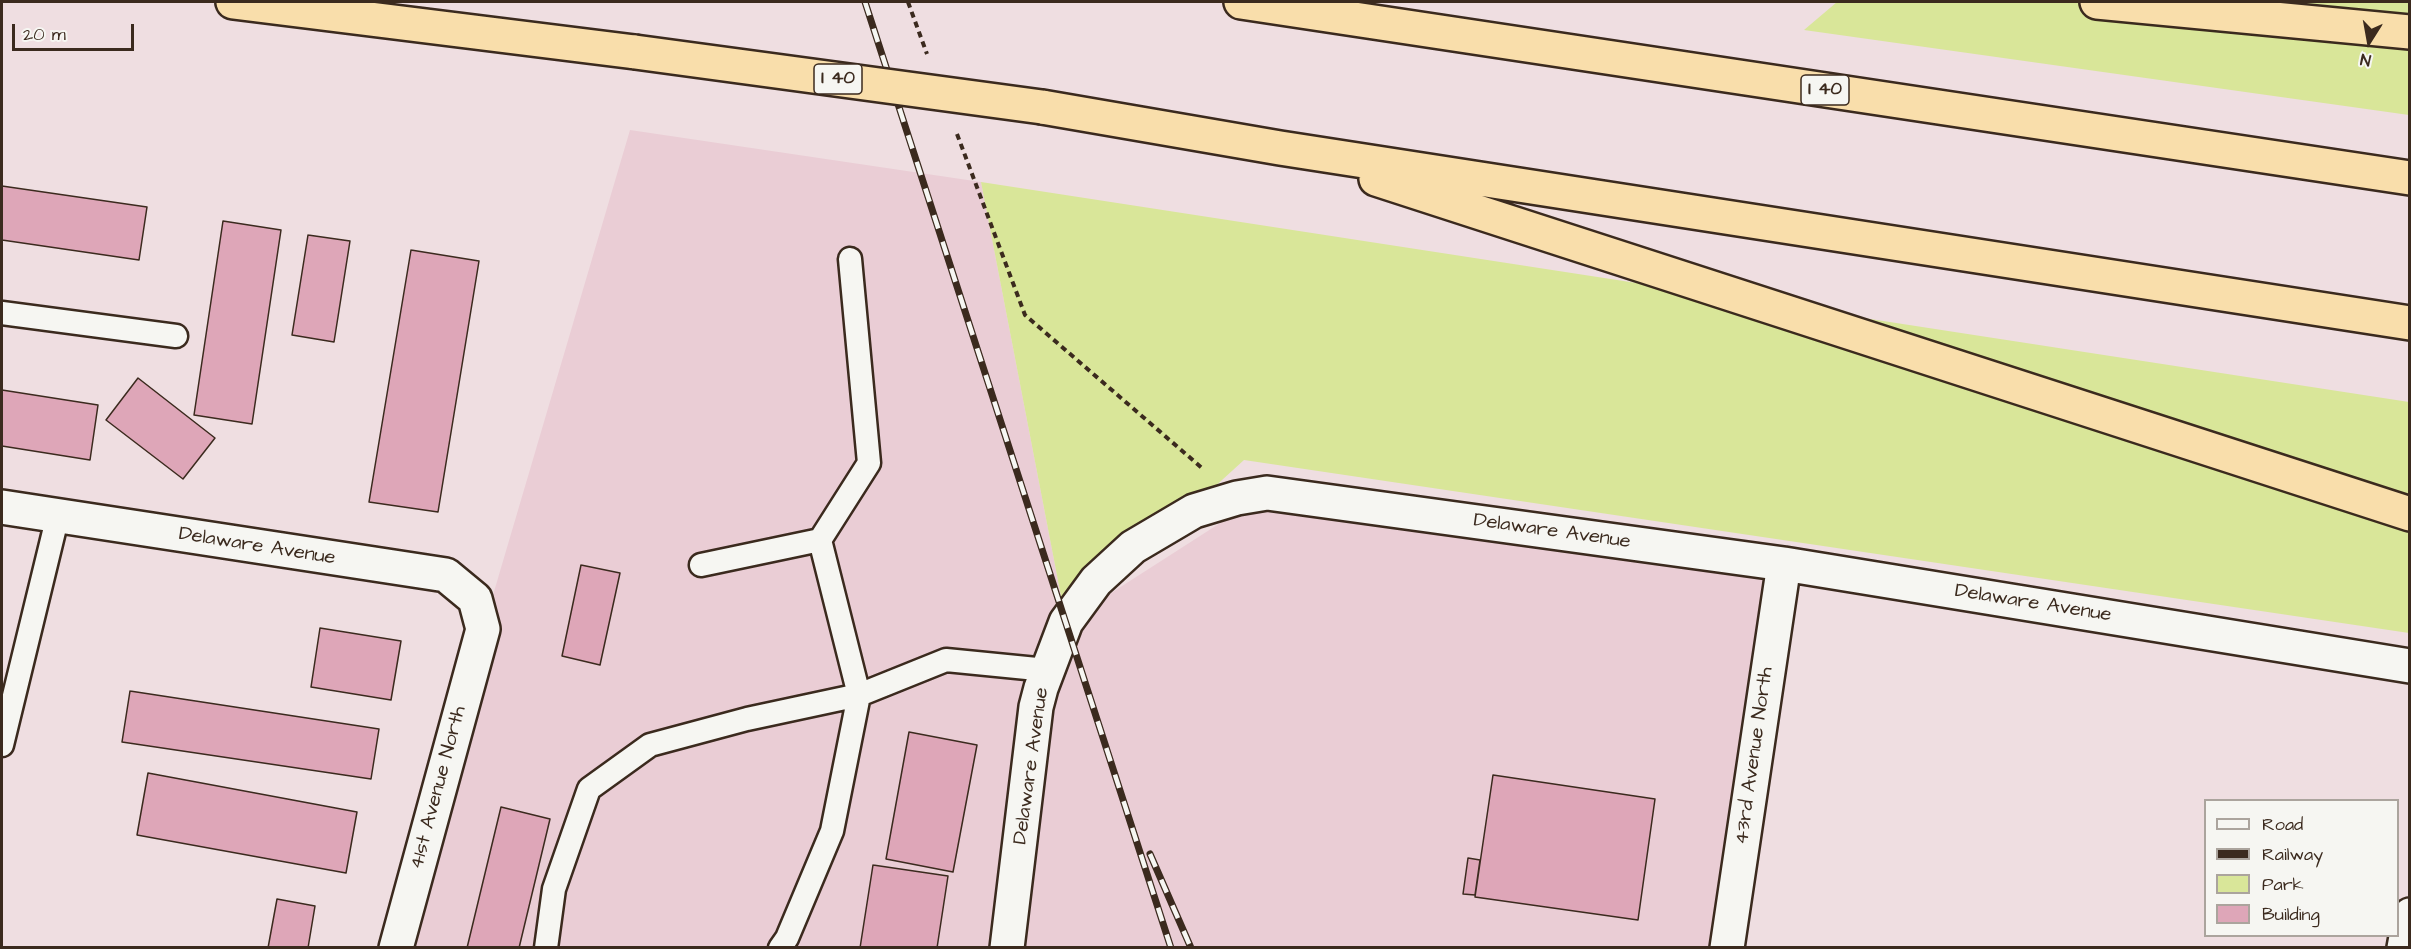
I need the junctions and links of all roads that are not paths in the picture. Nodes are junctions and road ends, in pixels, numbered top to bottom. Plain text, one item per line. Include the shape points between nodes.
1 (233, 2) edge
2 (1241, 2) edge
3 (2097, 2) edge
4 (2409, 32) edge
5 (1280, 148) junction
6 (2409, 178) edge
7 (850, 259) dead end
8 (2, 313) edge
9 (2409, 322) edge
10 (176, 336) dead end
11 (2, 507) edge
12 (2409, 514) edge
13 (58, 515) junction
14 (820, 540) junction
15 (1784, 564) junction
16 (701, 565) dead end
17 (483, 629) joint
18 (2409, 666) edge
19 (1047, 670) junction
20 (860, 695) junction
21 (2, 745) edge
22 (2409, 915) edge
23 (396, 948) edge
24 (546, 948) edge
25 (780, 948) edge
26 (1007, 948) edge
27 (1727, 948) edge
28 (2404, 948) edge

1 - 5 highway, I 40, bridge via 635,51 1042,107
2 - 6 highway, I 40
3 - 4 highway
5 - 9 highway, I 40
5 - 12 highway
7 - 14 lane via 868,463
8 - 10 lane
11 - 13 street, Delaware Avenue
13 - 17 street, Delaware Avenue via 446,575 475,599
13 - 21 lane
14 - 16 lane
14 - 20 lane
15 - 18 street, Delaware Avenue
15 - 19 street, Delaware Avenue via 1267,493 1194,511 1133,547 1096,581 1066,622
15 - 27 street, 43rd Avenue North
17 - 23 street, 41st Avenue North
19 - 20 lane via 946,660
19 - 26 street, Delaware Avenue via 1036,707
20 - 24 lane via 650,745 589,789 554,889
20 - 25 lane via 832,831
22 - 28 street

